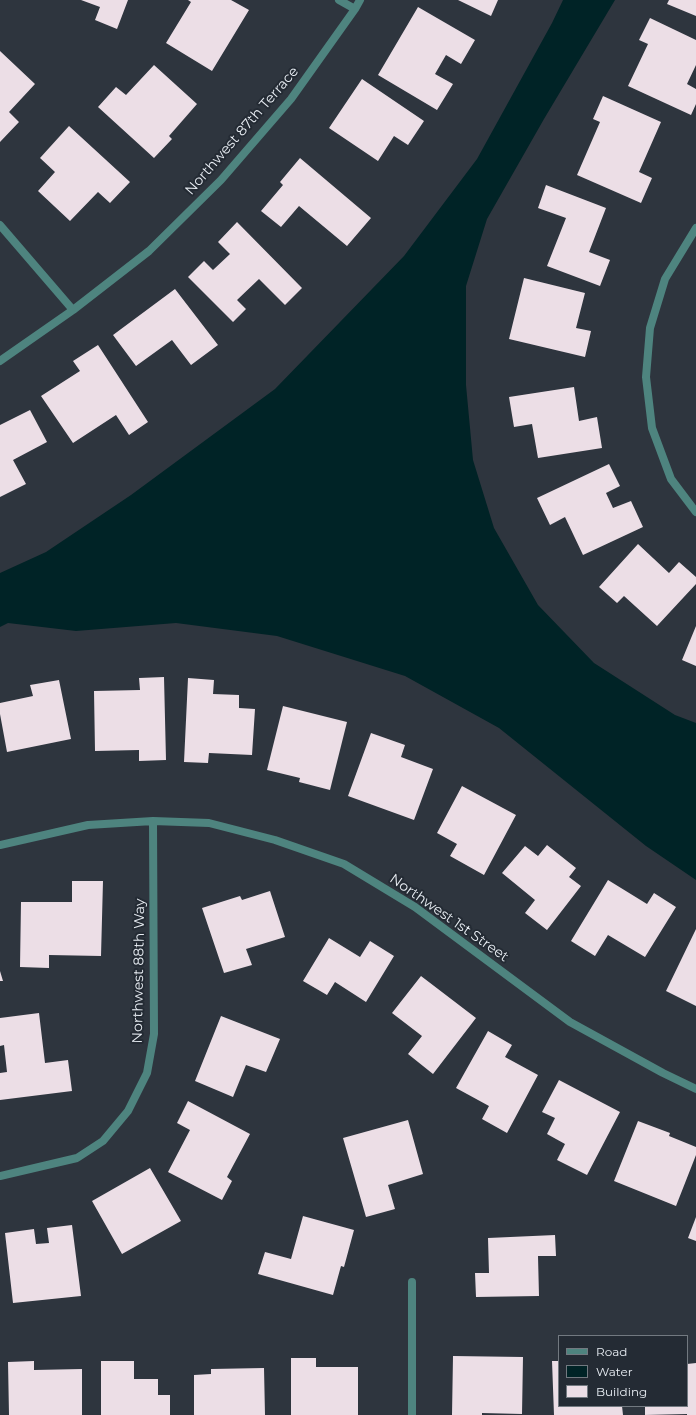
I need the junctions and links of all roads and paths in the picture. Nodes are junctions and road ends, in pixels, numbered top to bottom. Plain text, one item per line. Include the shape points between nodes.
1 (339, 0) edge
2 (360, 0) edge
3 (355, 9) junction
4 (0, 225) edge
5 (696, 228) edge
6 (73, 310) junction
7 (0, 361) edge
8 (696, 512) edge
9 (153, 821) junction
10 (0, 845) edge
11 (696, 1089) edge
12 (0, 1176) edge
13 (412, 1282) dead end
14 (412, 1415) edge

1 - 3 street
2 - 3 street, Northwest 87th Terrace
3 - 6 street, Northwest 87th Terrace via 290,99 221,180 149,251
4 - 6 street
5 - 8 street via 665,280 650,328 646,377 652,428 671,479
6 - 7 street, Northwest 87th Terrace
9 - 10 street, Northwest 1st Street via 88,825
9 - 11 street, Northwest 1st Street via 209,823 275,840 344,864 415,908 570,1022
9 - 12 street, Northwest 88th Way via 154,1034 147,1073 128,1111 103,1141 77,1158
13 - 14 street

